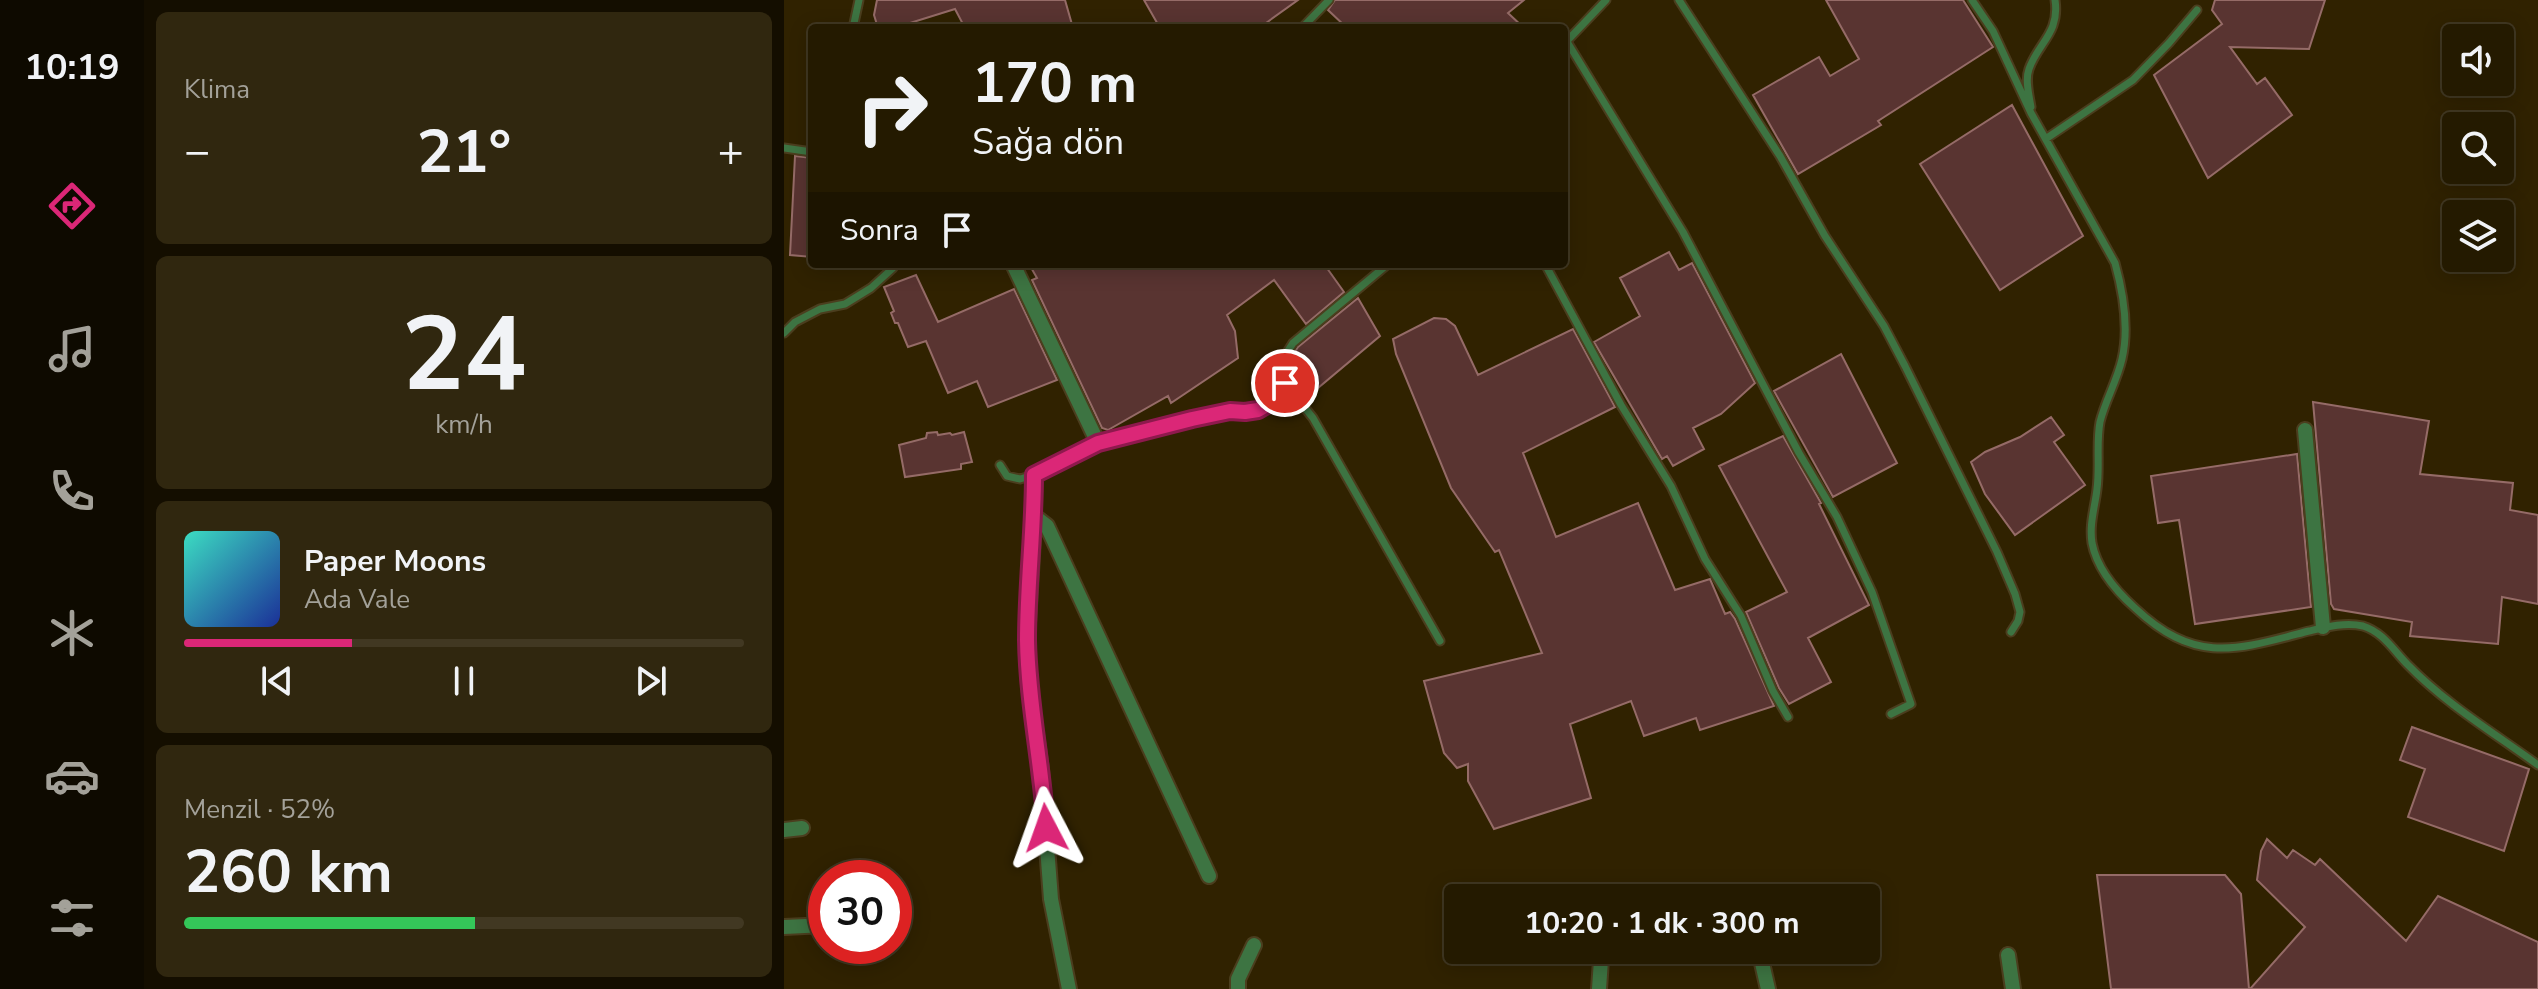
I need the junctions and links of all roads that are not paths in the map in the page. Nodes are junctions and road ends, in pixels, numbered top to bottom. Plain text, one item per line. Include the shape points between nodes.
1 (859, 0) edge
2 (1329, 0) edge
3 (1606, 0) edge
4 (1679, 0) edge
5 (1972, 0) edge
6 (2055, 0) edge
7 (2197, 10) dead end
8 (854, 24) edge
9 (1306, 24) edge
10 (1568, 39) edge
11 (1568, 47) edge
12 (2031, 113) junction
13 (2047, 138) junction
14 (784, 148) edge
15 (808, 151) edge
16 (893, 268) edge
17 (1015, 268) edge
18 (1383, 268) edge
19 (1547, 268) edge
20 (784, 333) edge
21 (1285, 383) junction
22 (2305, 430) dead end
23 (1098, 443) junction
24 (1000, 465) dead end
25 (1034, 475) junction
26 (1034, 516) junction
27 (2323, 627) junction
28 (2011, 632) dead end
29 (1440, 641) dead end
30 (1891, 714) dead end
31 (1788, 717) dead end
32 (2538, 765) edge
33 (802, 828) dead end
34 (784, 830) edge
35 (1209, 876) dead end
36 (808, 926) edge
37 (784, 927) edge
38 (1254, 945) dead end
39 (2008, 955) dead end
40 (1601, 964) edge
41 (1762, 964) edge
42 (1069, 989) edge
43 (1238, 989) edge
44 (1599, 989) edge
45 (1768, 989) edge
46 (2013, 989) edge

1 - 8 lane
2 - 9 lane
3 - 10 lane
4 - 28 lane via 1884,326 2015,594 2020,612
5 - 12 lane via 1993,31
6 - 12 lane via 2057,12 2048,40 2028,71
7 - 13 lane via 2133,80
11 - 30 lane via 1683,232 1854,551 1911,704
12 - 13 lane
13 - 27 lane via 2115,263 2122,288 2122,359 2100,425 2091,516 2101,567 2148,621 2192,645 2222,651 2247,648
14 - 15 lane
16 - 20 lane via 845,304 820,309
17 - 23 street
18 - 21 lane via 1293,343 1284,357
19 - 31 lane via 1741,616
21 - 23 lane via 1277,399 1258,410 1230,411
21 - 29 lane via 1313,418
22 - 27 street
23 - 25 lane
24 - 25 lane via 1007,476
25 - 26 street
26 - 35 street via 1047,526
26 - 42 street via 1029,686 1051,899
27 - 32 lane via 2363,626 2387,640 2426,682
33 - 34 street
36 - 37 street
38 - 43 street
39 - 46 street
40 - 44 street
41 - 45 street

